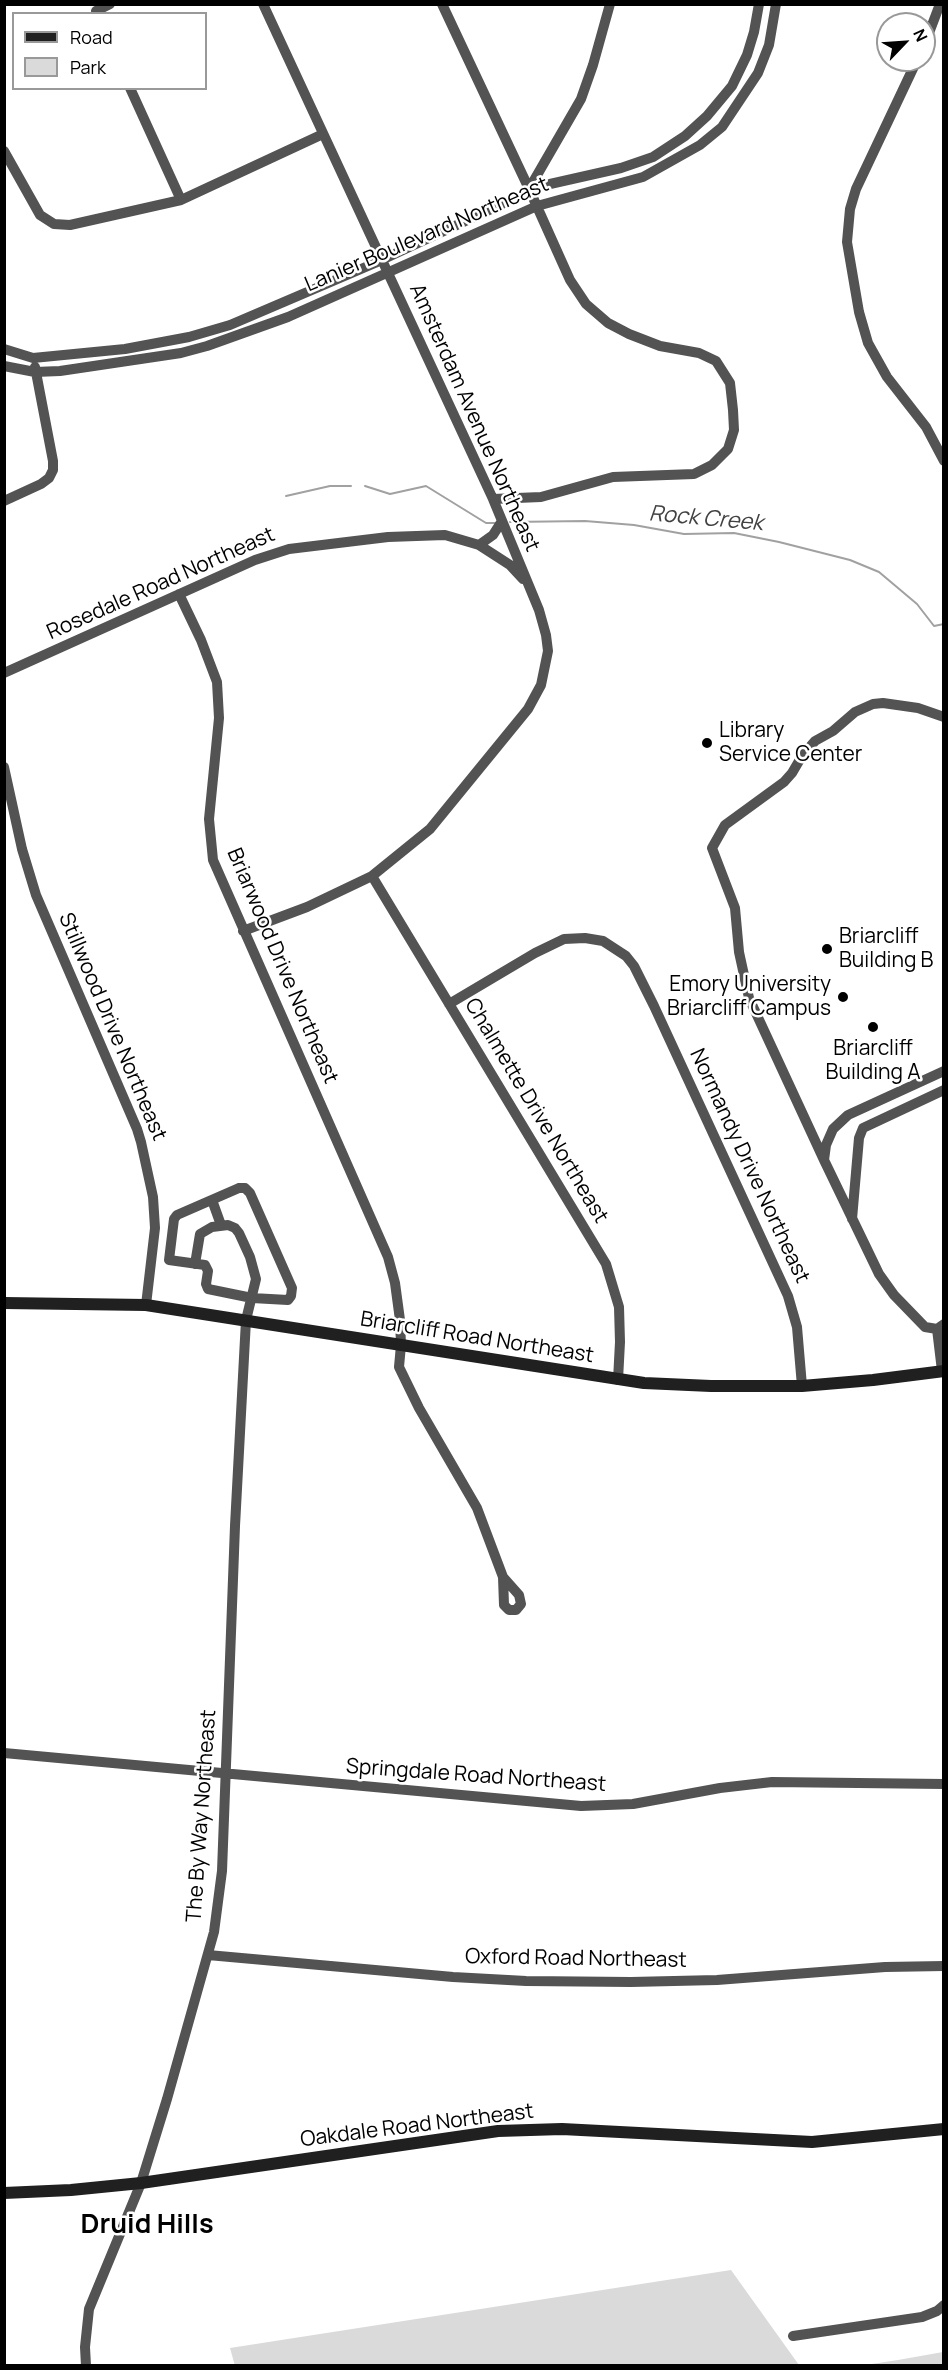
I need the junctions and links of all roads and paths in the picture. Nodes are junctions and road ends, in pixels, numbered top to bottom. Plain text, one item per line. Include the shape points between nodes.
1 (110, 4) edge
2 (263, 4) edge
3 (442, 4) edge
4 (610, 4) edge
5 (759, 4) edge
6 (776, 4) edge
7 (95, 10) edge
8 (754, 32) junction
9 (771, 36) junction
10 (911, 72) edge
11 (131, 90) edge
12 (695, 127) junction
13 (323, 134) junction
14 (707, 140) junction
15 (4, 151) edge
16 (570, 179) junction
17 (530, 190) junction
18 (572, 195) junction
19 (181, 200) junction
20 (537, 206) junction
21 (381, 259) junction
22 (387, 274) junction
23 (180, 338) junction
24 (4, 349) edge
25 (183, 352) junction
26 (33, 358) junction
27 (4, 366) edge
28 (35, 372) junction
29 (944, 461) edge
30 (493, 499) junction
31 (4, 501) edge
32 (502, 521) junction
33 (479, 545) junction
34 (529, 586) junction
35 (179, 594) junction
36 (4, 673) edge
37 (944, 717) edge
38 (4, 767) edge
39 (372, 876) junction
40 (243, 931) junction
41 (449, 1004) junction
42 (944, 1071) edge
43 (944, 1090) edge
44 (824, 1160) junction
45 (212, 1200) junction
46 (852, 1220) junction
47 (221, 1225) junction
48 (155, 1238) junction
49 (172, 1239) junction
50 (195, 1264) junction
51 (252, 1298) junction
52 (4, 1303) edge
53 (146, 1305) junction
54 (246, 1320) junction
55 (940, 1327) edge
56 (401, 1345) junction
57 (943, 1371) edge
58 (618, 1380) junction
59 (802, 1386) junction
60 (503, 1577) dead end
61 (4, 1753) edge
62 (227, 1774) junction
63 (944, 1784) edge
64 (208, 1955) junction
65 (944, 1966) edge
66 (944, 2129) edge
67 (141, 2183) junction
68 (4, 2193) edge
69 (944, 2305) edge
70 (793, 2336) dead end
71 (86, 2366) edge

1 - 7 street
2 - 13 street, Amsterdam Avenue Northeast
3 - 17 street
4 - 17 street via 580,99
5 - 8 street, Lanier Boulevard Northeast
6 - 9 street, Lanier Boulevard Northeast
8 - 9 street
8 - 12 street, Lanier Boulevard Northeast via 732,86
9 - 14 street, Lanier Boulevard Northeast via 758,73 722,127
10 - 29 street via 853,199 848,242 868,343 887,377 926,427
11 - 19 street
12 - 14 street
12 - 16 street, Lanier Boulevard Northeast via 653,157
13 - 19 street
13 - 21 street, Amsterdam Avenue Northeast
14 - 18 street, Lanier Boulevard Northeast via 643,177
15 - 19 street via 36,208 54,224 70,225
16 - 17 street, Lanier Boulevard Northeast
16 - 18 street
17 - 20 street
17 - 21 street, Lanier Boulevard Northeast
18 - 20 street, Lanier Boulevard Northeast
20 - 22 street, Lanier Boulevard Northeast
20 - 30 street via 570,280 592,310 629,334 660,346 705,355 721,366 731,389 734,430 723,456 694,474 613,477 541,496
21 - 22 street, Amsterdam Avenue Northeast
21 - 23 street, Lanier Boulevard Northeast via 248,318
22 - 25 street, Lanier Boulevard Northeast via 266,327
22 - 30 street, Amsterdam Avenue Northeast
23 - 25 street
23 - 26 street, Lanier Boulevard Northeast via 124,349
24 - 26 street, Lanier Boulevard Northeast
25 - 28 street, Lanier Boulevard Northeast via 119,364
26 - 28 street
27 - 28 street, Lanier Boulevard Northeast
28 - 31 street via 53,470 41,484
30 - 32 street, Amsterdam Avenue Northeast
32 - 33 street via 493,535
32 - 34 street, Amsterdam Avenue Northeast
33 - 34 street, Rosedale Road Northeast via 510,565
33 - 35 street, Rosedale Road Northeast via 437,535 290,549 268,554
34 - 39 street, Amsterdam Avenue Northeast via 548,644 545,672 536,696 444,814
35 - 36 street, Rosedale Road Northeast
35 - 40 street, Briarwood Drive Northeast via 217,682 219,718 208,828 213,860
37 - 44 street via 883,703 855,711 815,741 784,782 725,825 712,848 735,908 749,998
38 - 48 street, Stillwood Drive Northeast via 36,895 137,1129 153,1197
39 - 40 street, Amsterdam Avenue Northeast via 307,907
39 - 41 street, Chalmette Drive Northeast
40 - 56 street, Briarwood Drive Northeast via 388,1257
41 - 58 street, Chalmette Drive Northeast via 606,1264 619,1307
41 - 59 street, Normandy Drive Northeast via 564,939 603,941 626,956 654,1006 788,1296 797,1327
42 - 44 street via 848,1115 828,1137
43 - 46 street via 863,1128
44 - 46 street
45 - 47 street
45 - 49 street via 177,1215
45 - 51 street via 239,1188 250,1193 292,1288 288,1300
46 - 55 street via 887,1286 925,1327
47 - 50 street via 200,1234
47 - 51 street, The By Way Northeast via 237,1230 250,1257 256,1279
48 - 49 street
48 - 53 street, Stillwood Drive Northeast
49 - 50 street via 169,1260
50 - 51 street via 205,1265 208,1289
51 - 54 street, The By Way Northeast
52 - 53 main road, Briarcliff Road Northeast
53 - 54 main road, Briarcliff Road Northeast
54 - 56 main road, Briarcliff Road Northeast
54 - 62 street, The By Way Northeast
55 - 57 street
56 - 58 main road, Briarcliff Road Northeast
56 - 60 street, Briarwood Drive Northeast via 399,1367 418,1408 477,1508
57 - 59 main road, Briarcliff Road Northeast
58 - 59 main road, Briarcliff Road Northeast via 699,1386
61 - 62 street, Springdale Road Northeast
62 - 63 street, Springdale Road Northeast via 581,1806 633,1804 772,1782
62 - 64 street, The By Way Northeast via 219,1897
64 - 65 street, Oxford Road Northeast via 526,1981 717,1980
64 - 67 street, The By Way Northeast
66 - 67 main road, Oakdale Road Northeast via 812,2142 562,2129 498,2132
67 - 68 main road, Oakdale Road Northeast
67 - 71 street, The By Way Northeast via 89,2309
69 - 70 street via 922,2317

